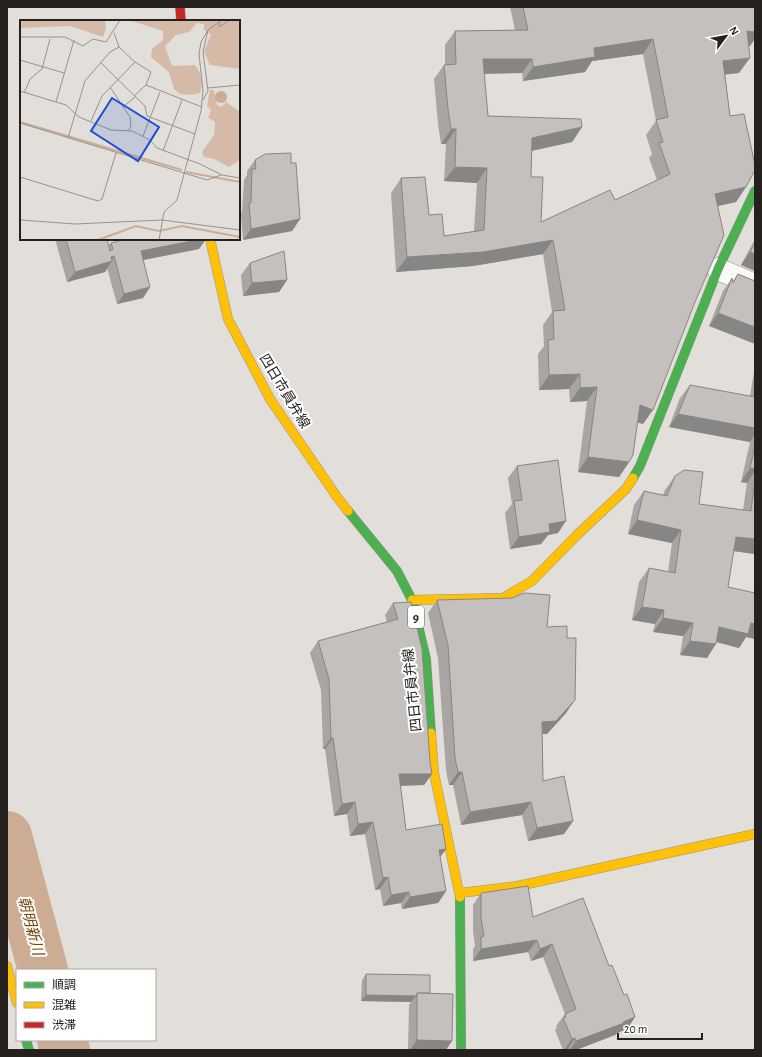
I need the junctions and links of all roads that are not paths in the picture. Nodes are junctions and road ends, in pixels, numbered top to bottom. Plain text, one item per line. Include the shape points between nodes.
1 (180, 7) edge
2 (181, 20) edge
3 (755, 192) edge
4 (210, 240) edge
5 (718, 269) junction
6 (755, 286) edge
7 (412, 600) junction
8 (755, 834) edge
9 (460, 893) junction
10 (7, 966) edge
11 (16, 999) edge
12 (461, 1050) edge

1 - 2 street
3 - 5 street
4 - 7 street, 四日市員弁線 / 9 via 228,319 270,399 337,497 397,571
5 - 6 street
5 - 7 street via 640,466 626,489 532,581 503,598
7 - 9 street, 四日市員弁線 / 9 via 426,659 434,773
8 - 9 street via 518,886
9 - 12 street, 四日市員弁線 / 9
10 - 11 street

